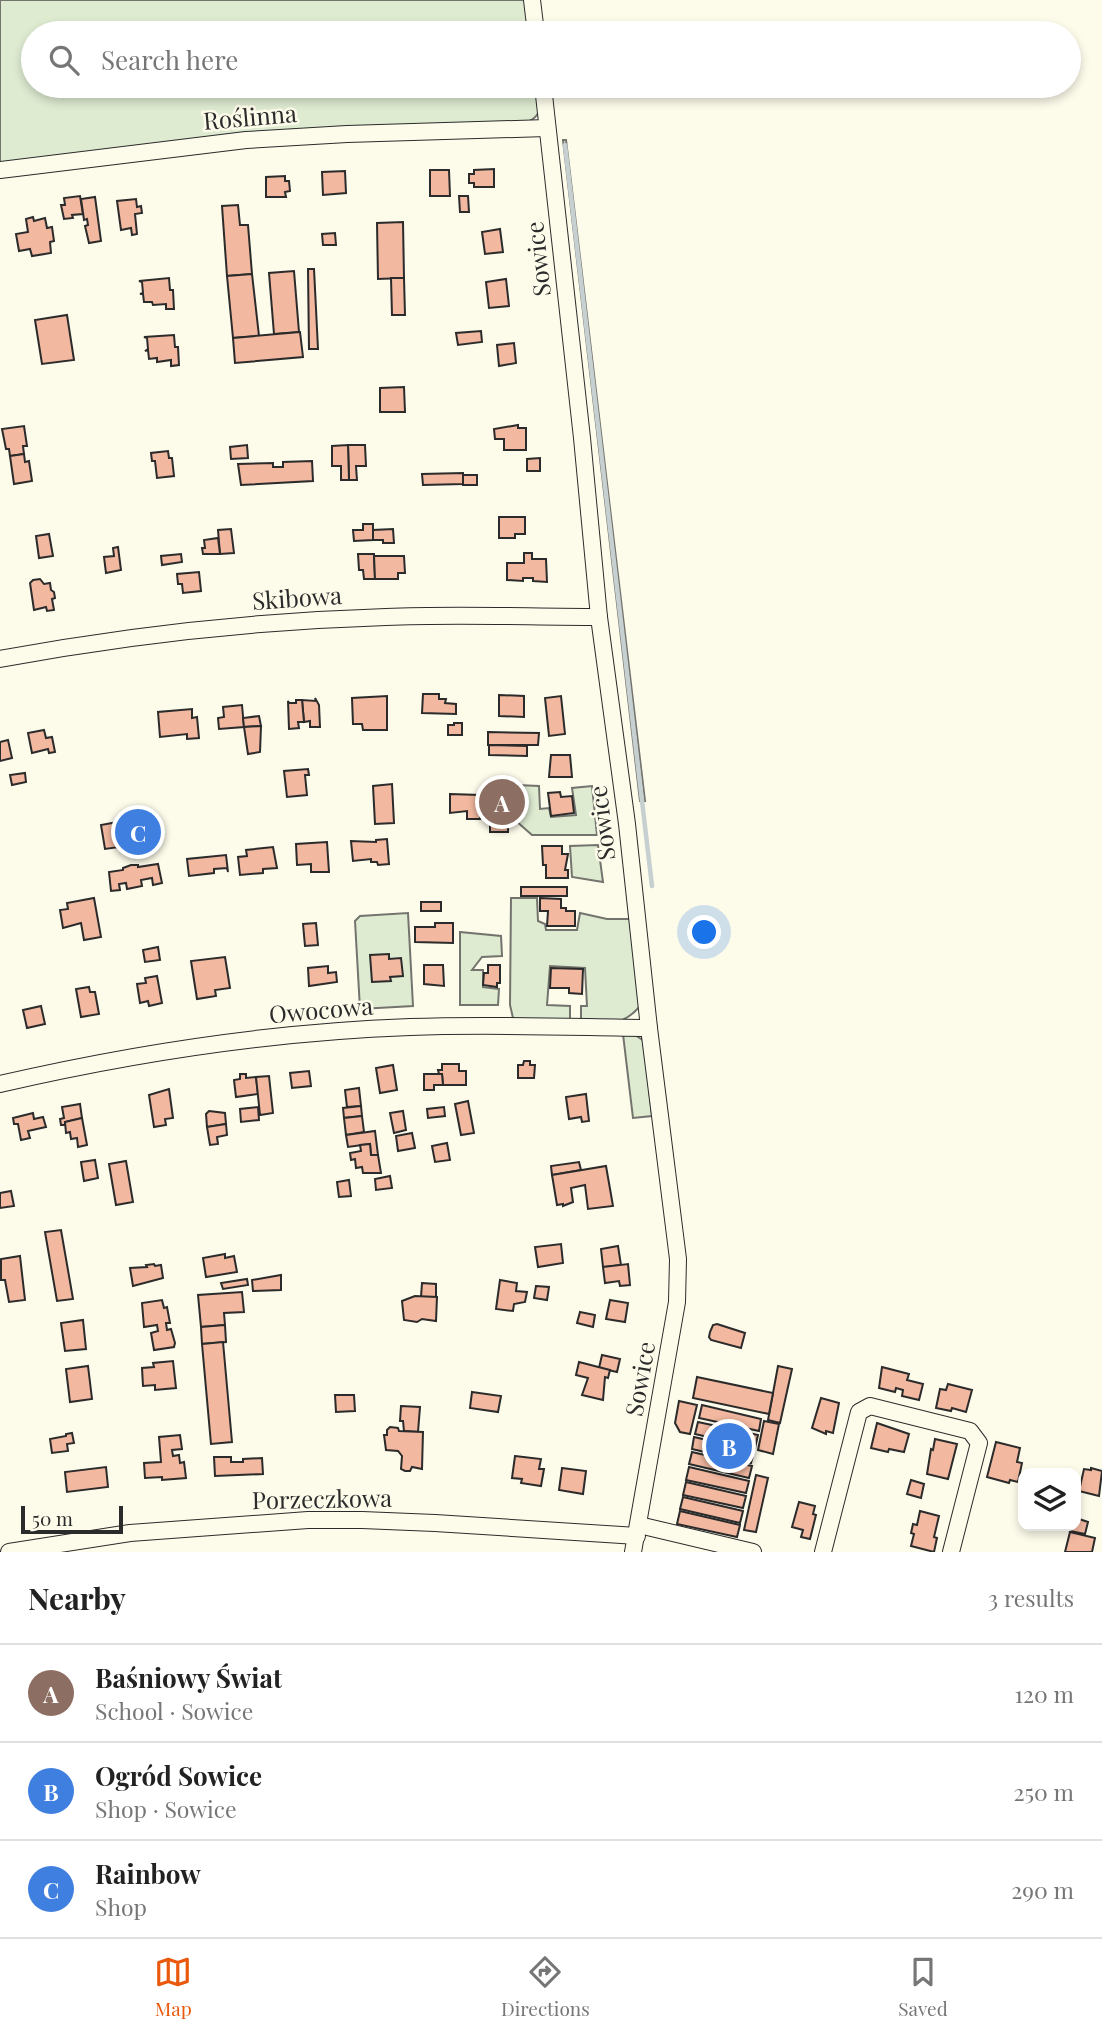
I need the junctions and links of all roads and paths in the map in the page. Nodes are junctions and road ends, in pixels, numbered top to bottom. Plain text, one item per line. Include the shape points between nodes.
1 (532, 0) edge
2 (535, 21) edge
3 (544, 98) edge
4 (547, 128) junction
5 (0, 170) edge
6 (599, 617) junction
7 (0, 659) edge
8 (649, 1028) junction
9 (0, 1084) edge
10 (638, 1530) junction
11 (9, 1552) edge
12 (633, 1552) edge
13 (753, 1552) edge
14 (823, 1552) edge
15 (951, 1552) edge

1 - 2 street
3 - 4 street, Sowice
4 - 5 street, Roślinna via 246,140
4 - 6 street, Sowice
6 - 7 street, Skibowa via 390,617 238,625
6 - 8 street, Sowice
8 - 9 street, Owocowa via 411,1027 315,1033 154,1054
8 - 10 street, Sowice via 679,1282
10 - 11 street, Porzeczkowa via 308,1520 130,1532
10 - 12 street, Sowice
10 - 13 street, Porzeczkowa
14 - 15 street via 859,1412 870,1406 970,1431 979,1443

